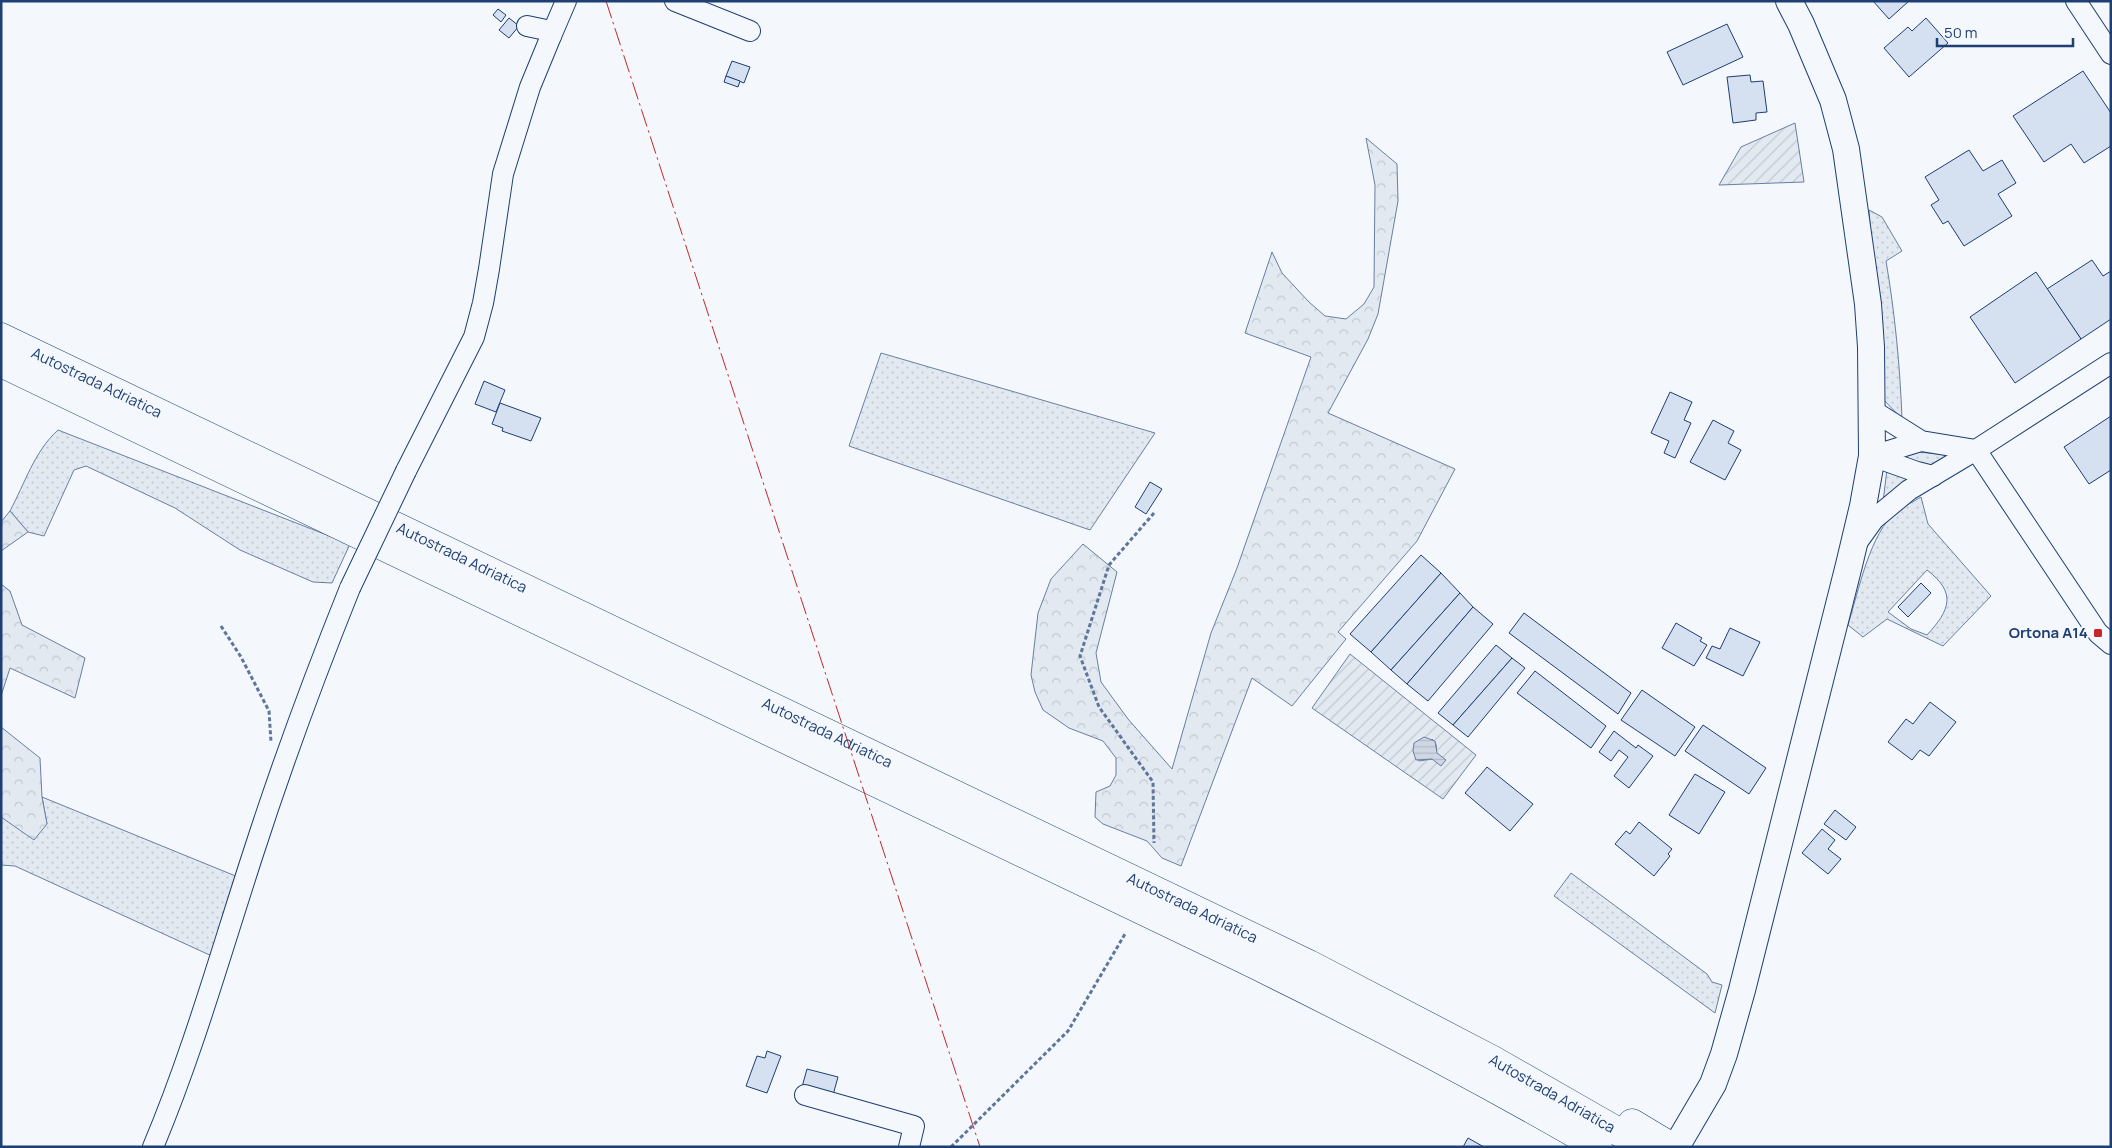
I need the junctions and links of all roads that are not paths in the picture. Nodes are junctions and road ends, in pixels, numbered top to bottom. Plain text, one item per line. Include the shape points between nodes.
1 (566, 1) edge
2 (675, 1) edge
3 (1789, 1) edge
4 (2076, 1) edge
5 (527, 26) dead end
6 (750, 31) dead end
7 (551, 36) junction
8 (2111, 54) edge
9 (1, 337) edge
10 (1, 363) edge
11 (2111, 363) edge
12 (1872, 410) junction
13 (1921, 441) junction
14 (1976, 450) junction
15 (1872, 456) junction
16 (254, 472) junction
17 (1933, 476) junction
18 (1854, 547) junction
19 (2111, 644) edge
20 (805, 1095) dead end
21 (1558, 1096) junction
22 (153, 1147) edge
23 (909, 1147) edge
24 (1598, 1147) edge
25 (1645, 1147) edge
26 (1674, 1147) edge

1 - 7 street
2 - 6 street
3 - 12 main road via 1833,100 1846,149 1868,304
4 - 8 street
5 - 7 street via 546,30
7 - 22 street, bridge via 530,87 503,174 488,278 474,337 350,588 253,852 175,1094
9 - 16 highway, Autostrada Adriatica
10 - 16 highway, Autostrada Adriatica
11 - 14 street
12 - 13 street
12 - 15 main road
13 - 14 street
13 - 15 street
14 - 17 street
14 - 19 street via 2098,633
15 - 17 street
15 - 18 main road
16 - 21 highway, Autostrada Adriatica via 1309,964
16 - 24 highway, Autostrada Adriatica via 1354,1014
17 - 18 street via 1909,490 1874,519
18 - 26 main road via 1724,1054 1713,1084
20 - 23 street via 914,1126
21 - 25 highway, Autostrada Adriatica
21 - 26 highway via 1587,1097

